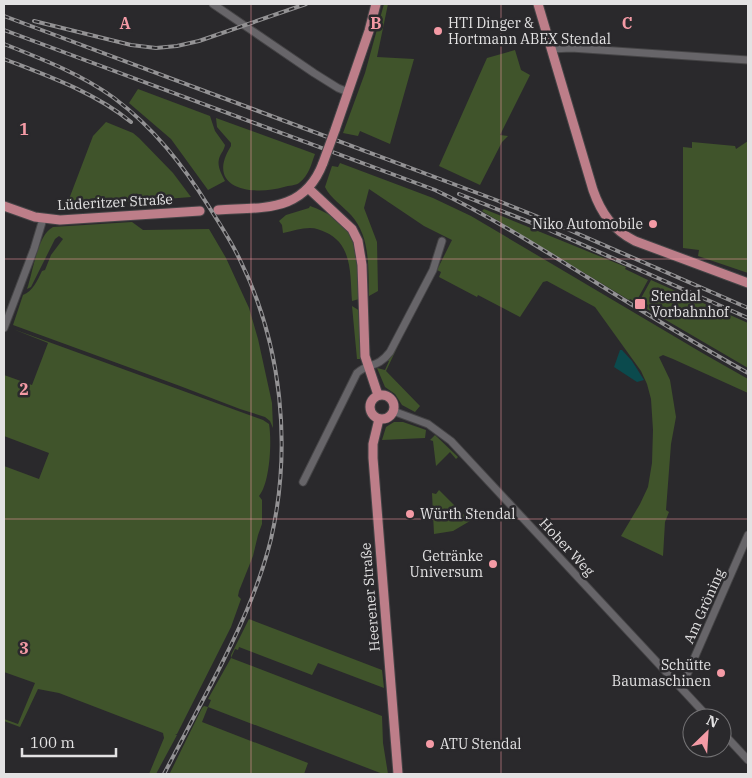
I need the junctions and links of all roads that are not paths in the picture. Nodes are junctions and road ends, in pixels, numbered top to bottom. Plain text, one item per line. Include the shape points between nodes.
1 (213, 4) edge
2 (376, 4) edge
3 (538, 4) edge
4 (552, 49) junction
5 (748, 60) edge
6 (348, 92) junction
7 (308, 188) junction
8 (4, 206) edge
9 (218, 210) dead end
10 (200, 211) dead end
11 (43, 219) junction
12 (442, 241) dead end
13 (748, 283) edge
14 (4, 328) edge
15 (368, 368) junction
16 (378, 395) junction
17 (393, 411) junction
18 (379, 419) junction
19 (302, 482) dead end
20 (748, 535) edge
21 (679, 685) junction
22 (700, 708) edge
23 (732, 743) edge
24 (748, 760) edge
25 (398, 774) edge

1 - 6 street via 314,74
2 - 6 main road
3 - 4 main road
4 - 5 street
4 - 13 main road via 597,201 609,222 642,244
6 - 7 main road, bridge via 323,163
7 - 9 main road via 286,203
7 - 15 main road via 352,229 358,242 362,256
8 - 11 main road, Lüderitzer Straße
10 - 11 main road, Lüderitzer Straße via 95,219
11 - 14 street
12 - 15 street via 433,270 390,352 381,362
15 - 16 main road
15 - 19 street via 357,373
16 - 17 main road via 390,398 394,404
16 - 18 main road via 369,406 373,416
17 - 18 main road via 386,418
17 - 21 street, Hoher Weg via 428,424 451,441
18 - 25 main road, Heerener Straße via 373,458
20 - 21 street, Am Gröning via 686,677
21 - 22 street, Hoher Weg
23 - 24 street

